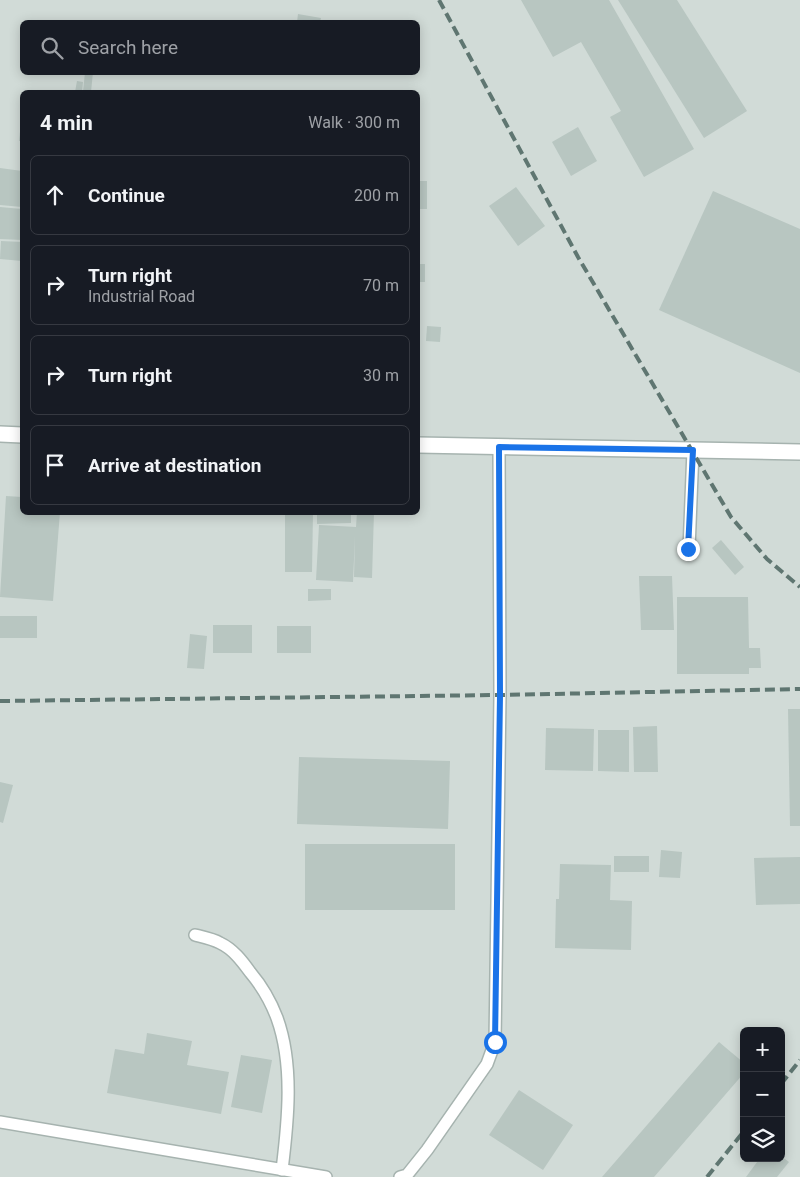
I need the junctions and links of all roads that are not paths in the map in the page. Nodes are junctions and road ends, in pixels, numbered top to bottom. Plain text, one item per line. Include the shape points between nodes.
1 (0, 434) edge
2 (20, 435) edge
3 (420, 445) edge
4 (499, 447) junction
5 (693, 450) junction
6 (800, 452) edge
7 (688, 549) dead end
8 (195, 934) dead end
9 (0, 1122) edge
10 (282, 1170) junction
11 (326, 1177) edge
12 (400, 1177) edge

1 - 2 street
3 - 4 street
4 - 5 street
4 - 12 lane via 500,695 495,1042 487,1064 407,1175
5 - 6 street
5 - 7 lane
8 - 10 lane via 221,943 239,958 260,984 277,1018 288,1090
9 - 10 lane
10 - 11 lane

